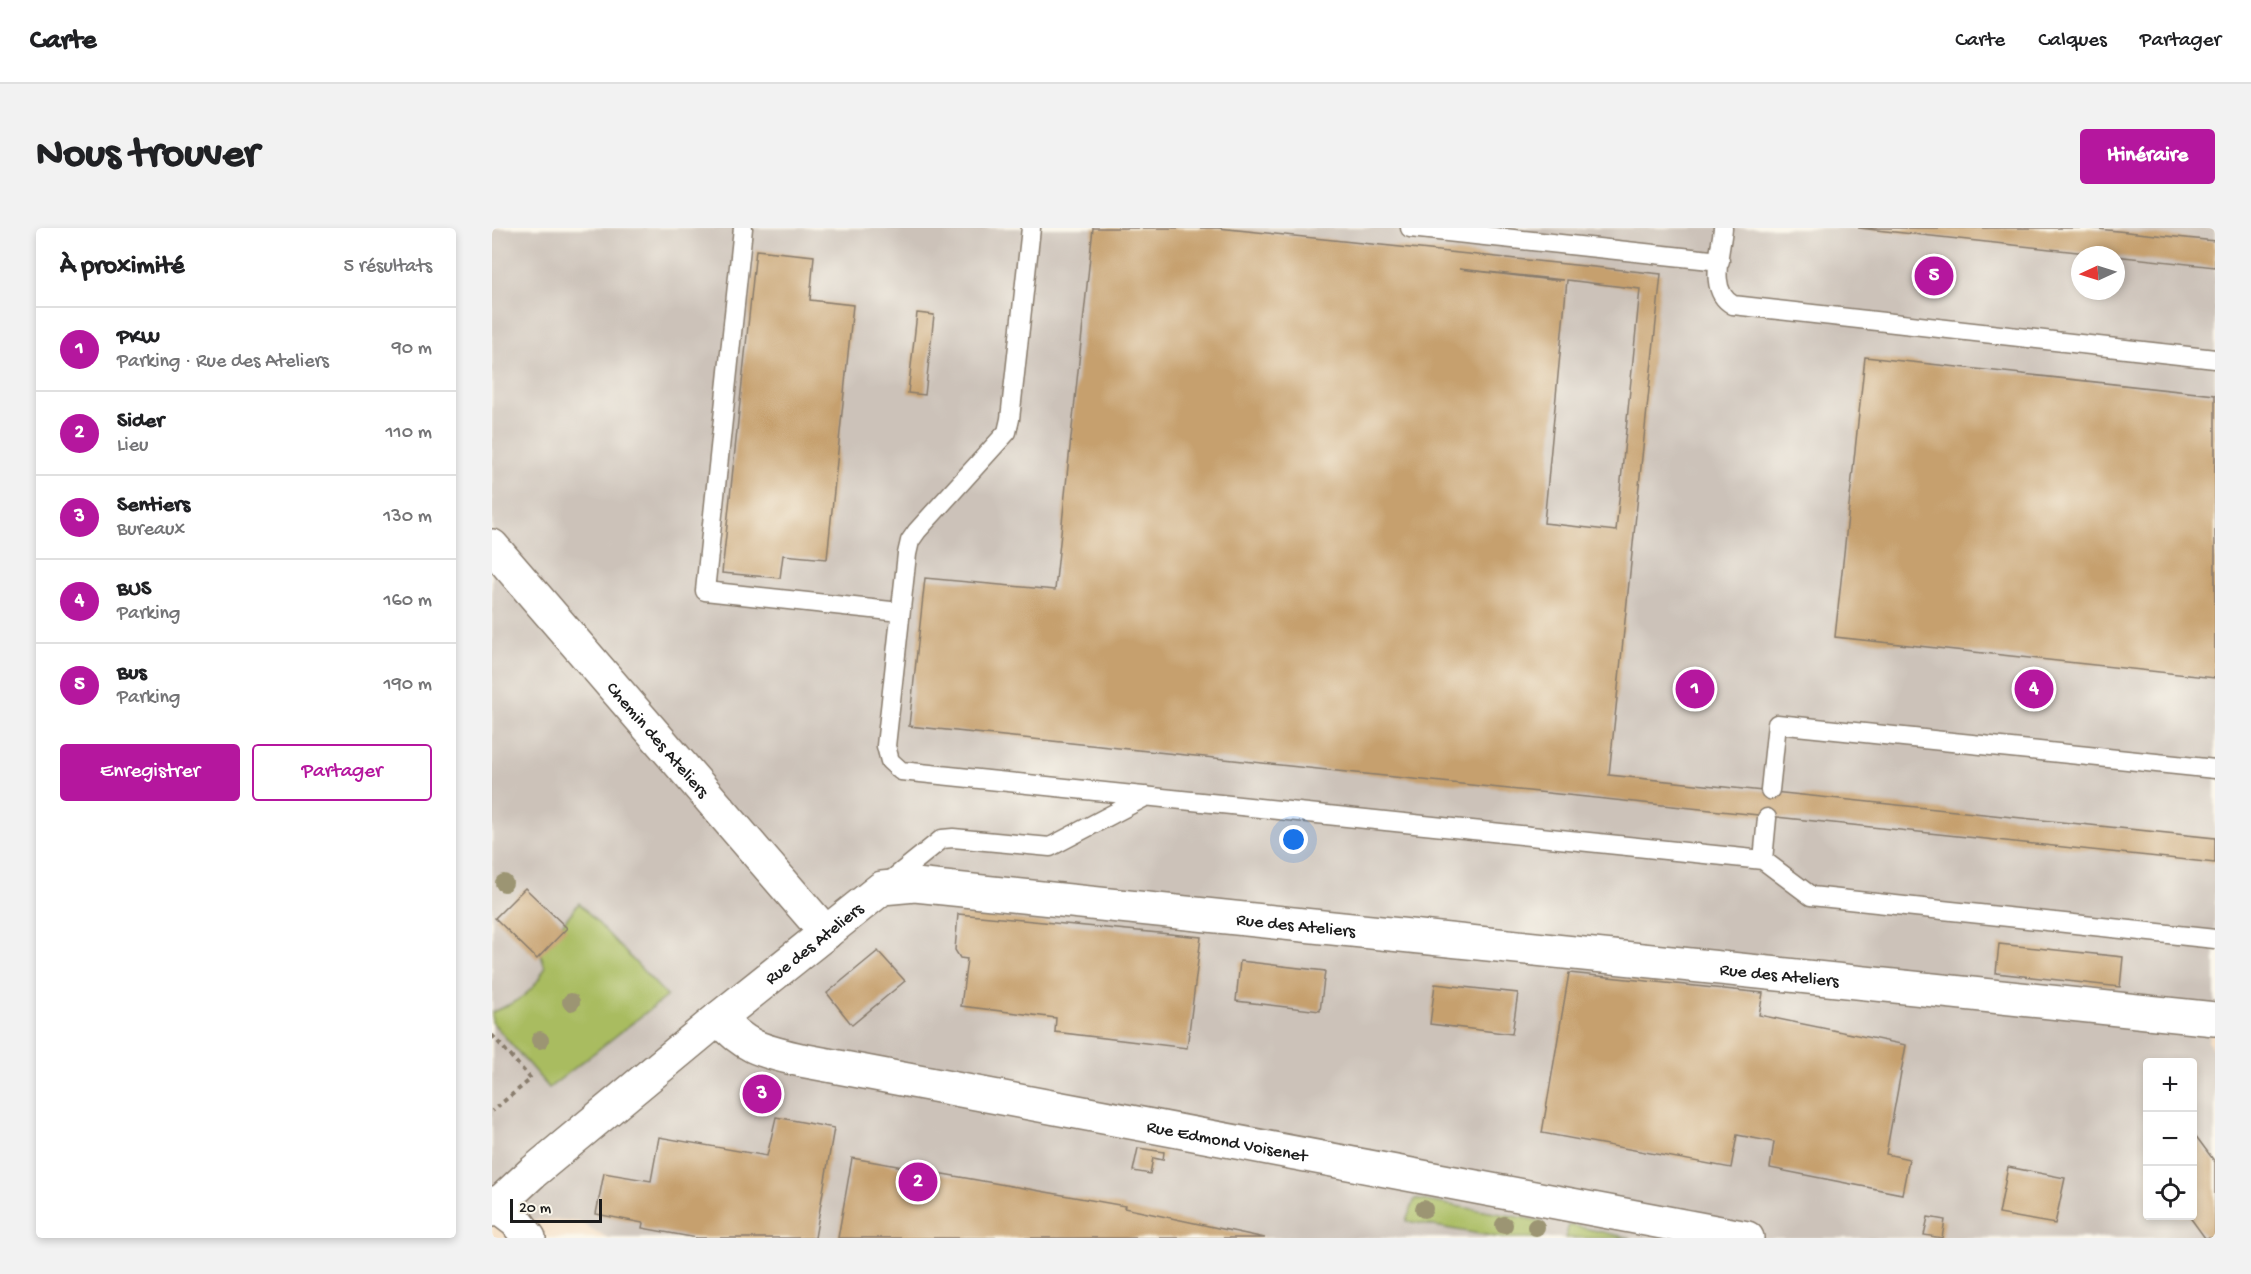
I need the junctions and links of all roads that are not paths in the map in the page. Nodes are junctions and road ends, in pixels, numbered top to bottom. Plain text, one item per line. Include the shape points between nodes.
1 (744, 228) edge
2 (1031, 228) edge
3 (1410, 228) edge
4 (1723, 228) edge
5 (1720, 261) junction
6 (2215, 359) edge
7 (492, 546) edge
8 (900, 612) junction
9 (2215, 769) edge
10 (1770, 790) dead end
11 (1147, 796) junction
12 (1767, 818) dead end
13 (1763, 860) junction
14 (882, 888) junction
15 (826, 933) junction
16 (2215, 939) edge
17 (719, 1018) junction
18 (2215, 1019) edge
19 (493, 1206) edge
20 (529, 1238) edge
21 (1747, 1238) edge

1 - 8 lane via 705,591
2 - 8 lane via 1007,432 910,541
3 - 5 lane
4 - 5 lane
5 - 6 lane via 1721,295 1740,307
7 - 15 street, Chemin des Ateliers
8 - 11 lane via 886,746 894,766 908,772
9 - 10 lane via 1777,724
11 - 13 lane
11 - 14 lane via 1050,847 942,839
12 - 13 lane
13 - 16 lane via 1811,896
14 - 15 street, Rue des Ateliers
14 - 18 street, Rue des Ateliers via 915,885
15 - 17 street, Rue des Ateliers
17 - 19 street, Rue des Ateliers
17 - 21 street, Rue Edmond Voisenet via 749,1045 801,1060
19 - 20 street via 516,1221

